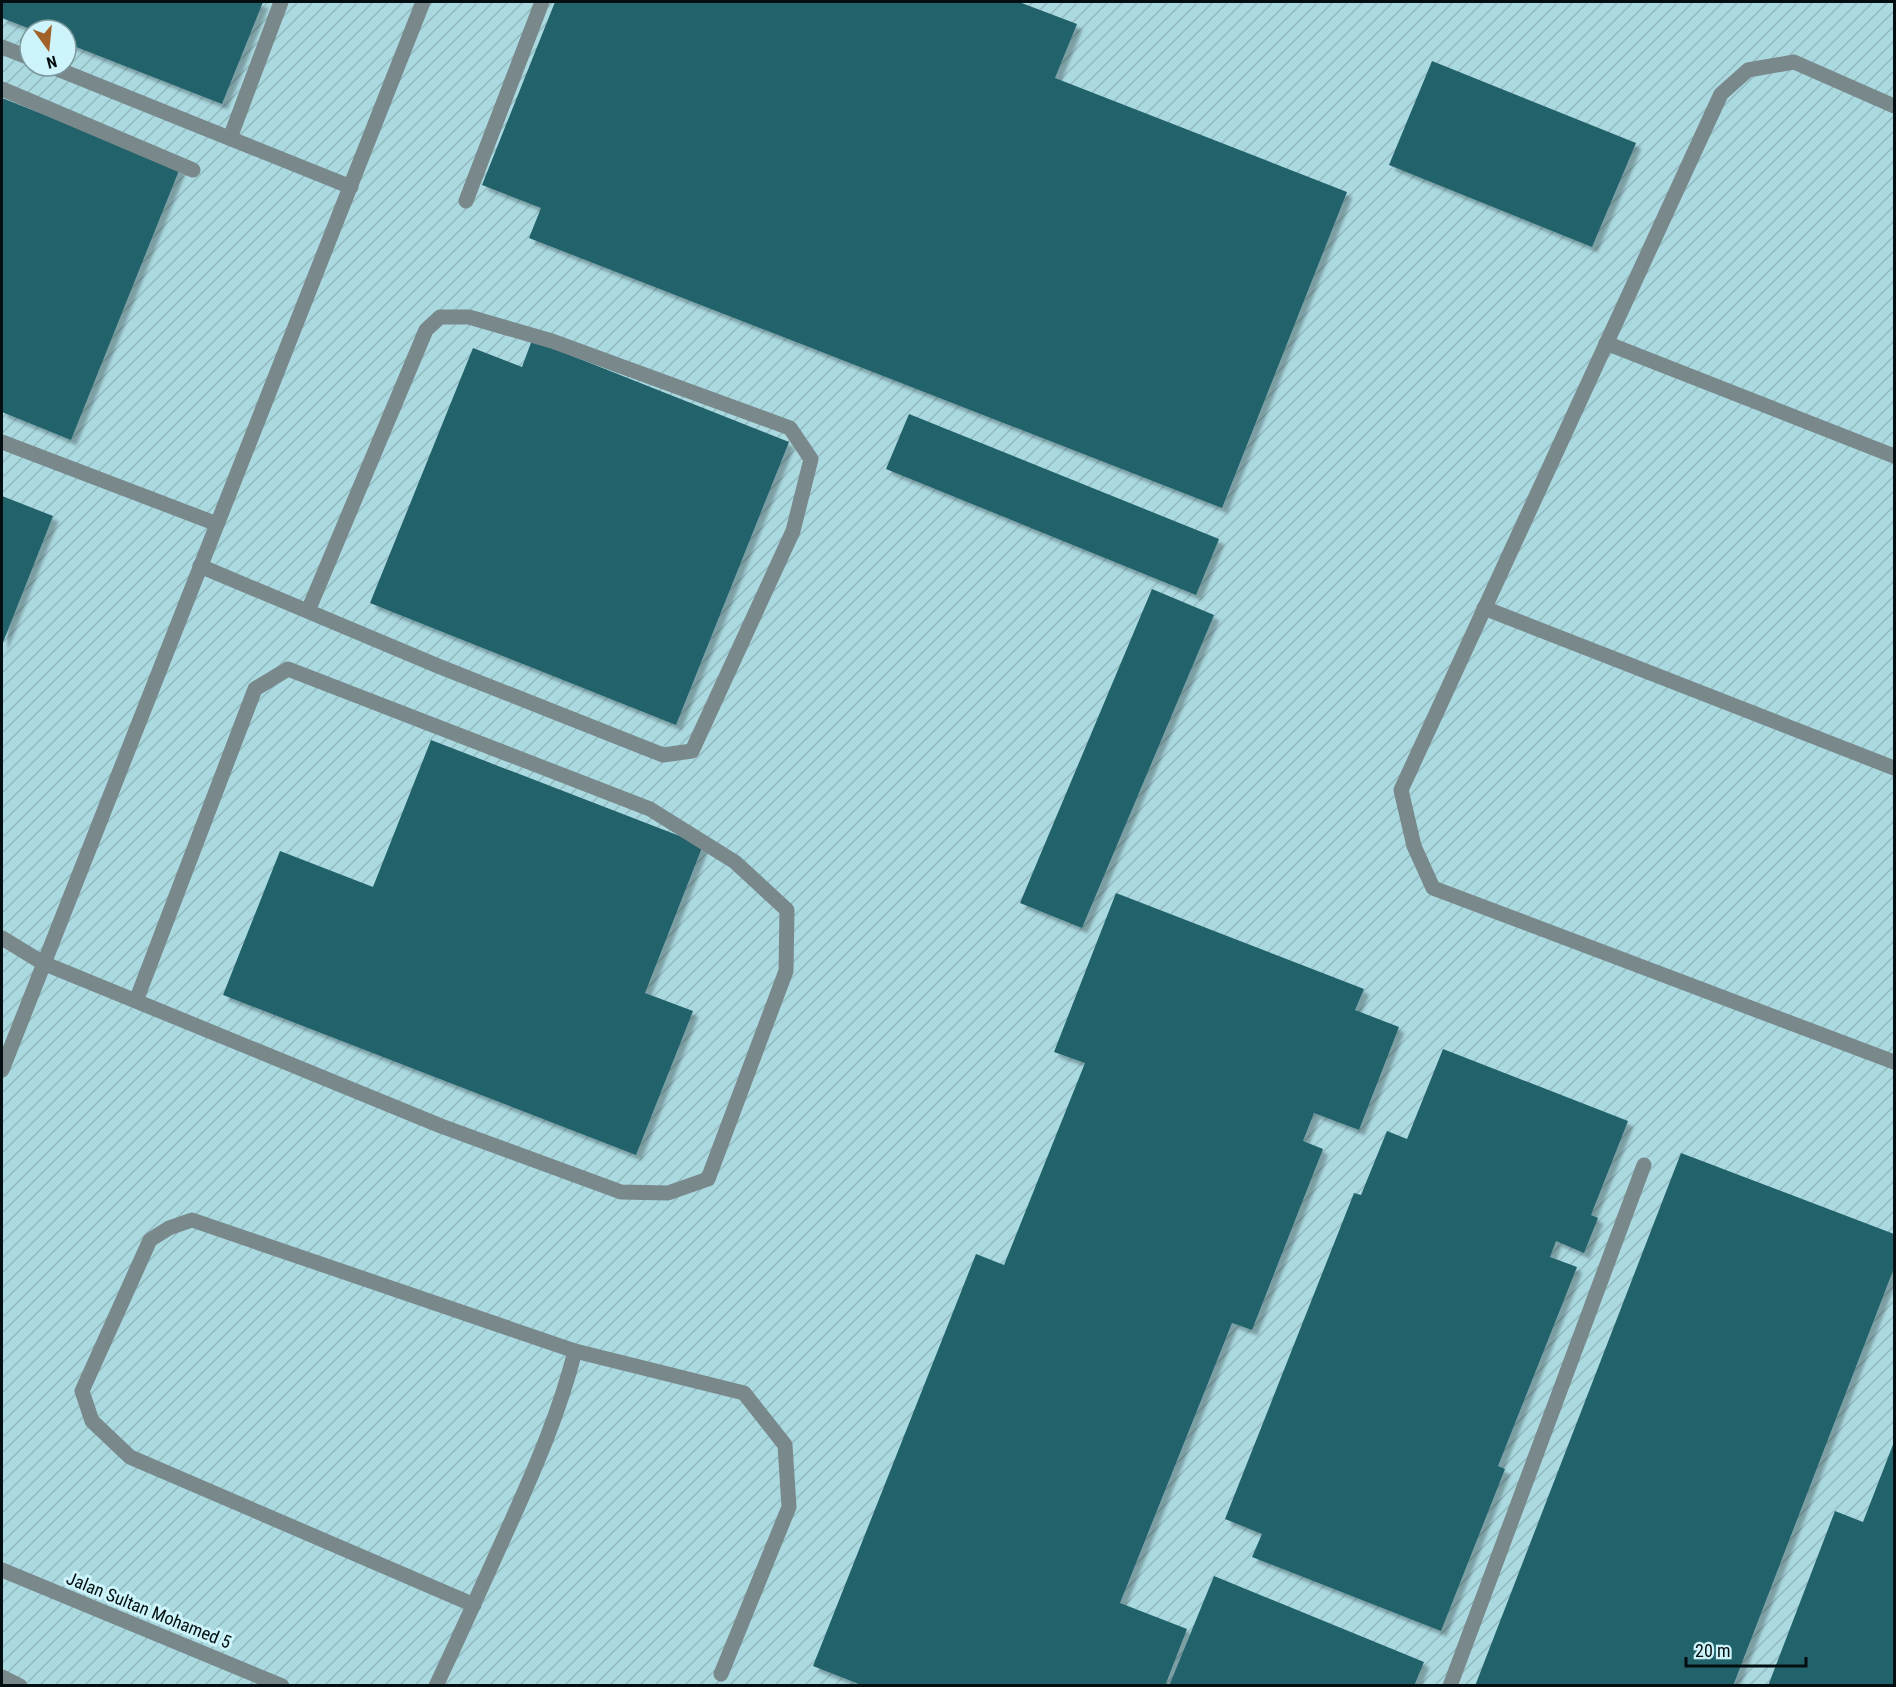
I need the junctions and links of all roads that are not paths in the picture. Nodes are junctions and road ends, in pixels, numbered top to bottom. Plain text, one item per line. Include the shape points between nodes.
1 (281, 2) edge
2 (423, 2) edge
3 (542, 2) edge
4 (2, 47) edge
5 (18, 53) edge
6 (78, 77) edge
7 (2, 89) edge
8 (1894, 106) edge
9 (230, 138) junction
10 (193, 170) dead end
11 (351, 187) junction
12 (466, 201) dead end
13 (1606, 343) junction
14 (2, 442) edge
15 (1894, 456) edge
16 (217, 524) junction
17 (200, 566) junction
18 (1485, 609) junction
19 (308, 611) junction
20 (1894, 768) edge
21 (2, 938) edge
22 (43, 963) junction
23 (136, 1001) junction
24 (1894, 1062) edge
25 (2, 1070) edge
26 (1644, 1165) dead end
27 (575, 1351) junction
28 (2, 1570) edge
29 (474, 1605) junction
30 (721, 1674) dead end
31 (2, 1677) edge
32 (20, 1686) edge
33 (282, 1686) edge
34 (436, 1686) edge
35 (1450, 1686) edge

1 - 9 street
2 - 11 street
3 - 12 street
4 - 5 street
6 - 9 street
7 - 10 street
8 - 13 street via 1794,62 1748,70 1721,94
9 - 11 street
11 - 16 street
13 - 15 street
13 - 18 street
14 - 16 street
16 - 17 street
17 - 19 street
17 - 22 street
18 - 20 street
18 - 24 street via 1401,790 1414,846 1433,888
19 - 19 street via 663,755 692,751 793,531 811,459 790,428 552,340 469,317 440,317 426,330
21 - 22 street
22 - 23 street
22 - 25 street
23 - 23 street via 441,1126 621,1192 668,1193 708,1179 786,971 787,910 735,862 650,809 288,669 255,689
26 - 35 street
27 - 29 street via 548,1438
27 - 29 street via 192,1220 150,1240 82,1391 92,1421 130,1457
27 - 30 street via 744,1394 785,1445 789,1507
28 - 33 street, Jalan Sultan Mohamed 5
29 - 34 street
31 - 32 street

